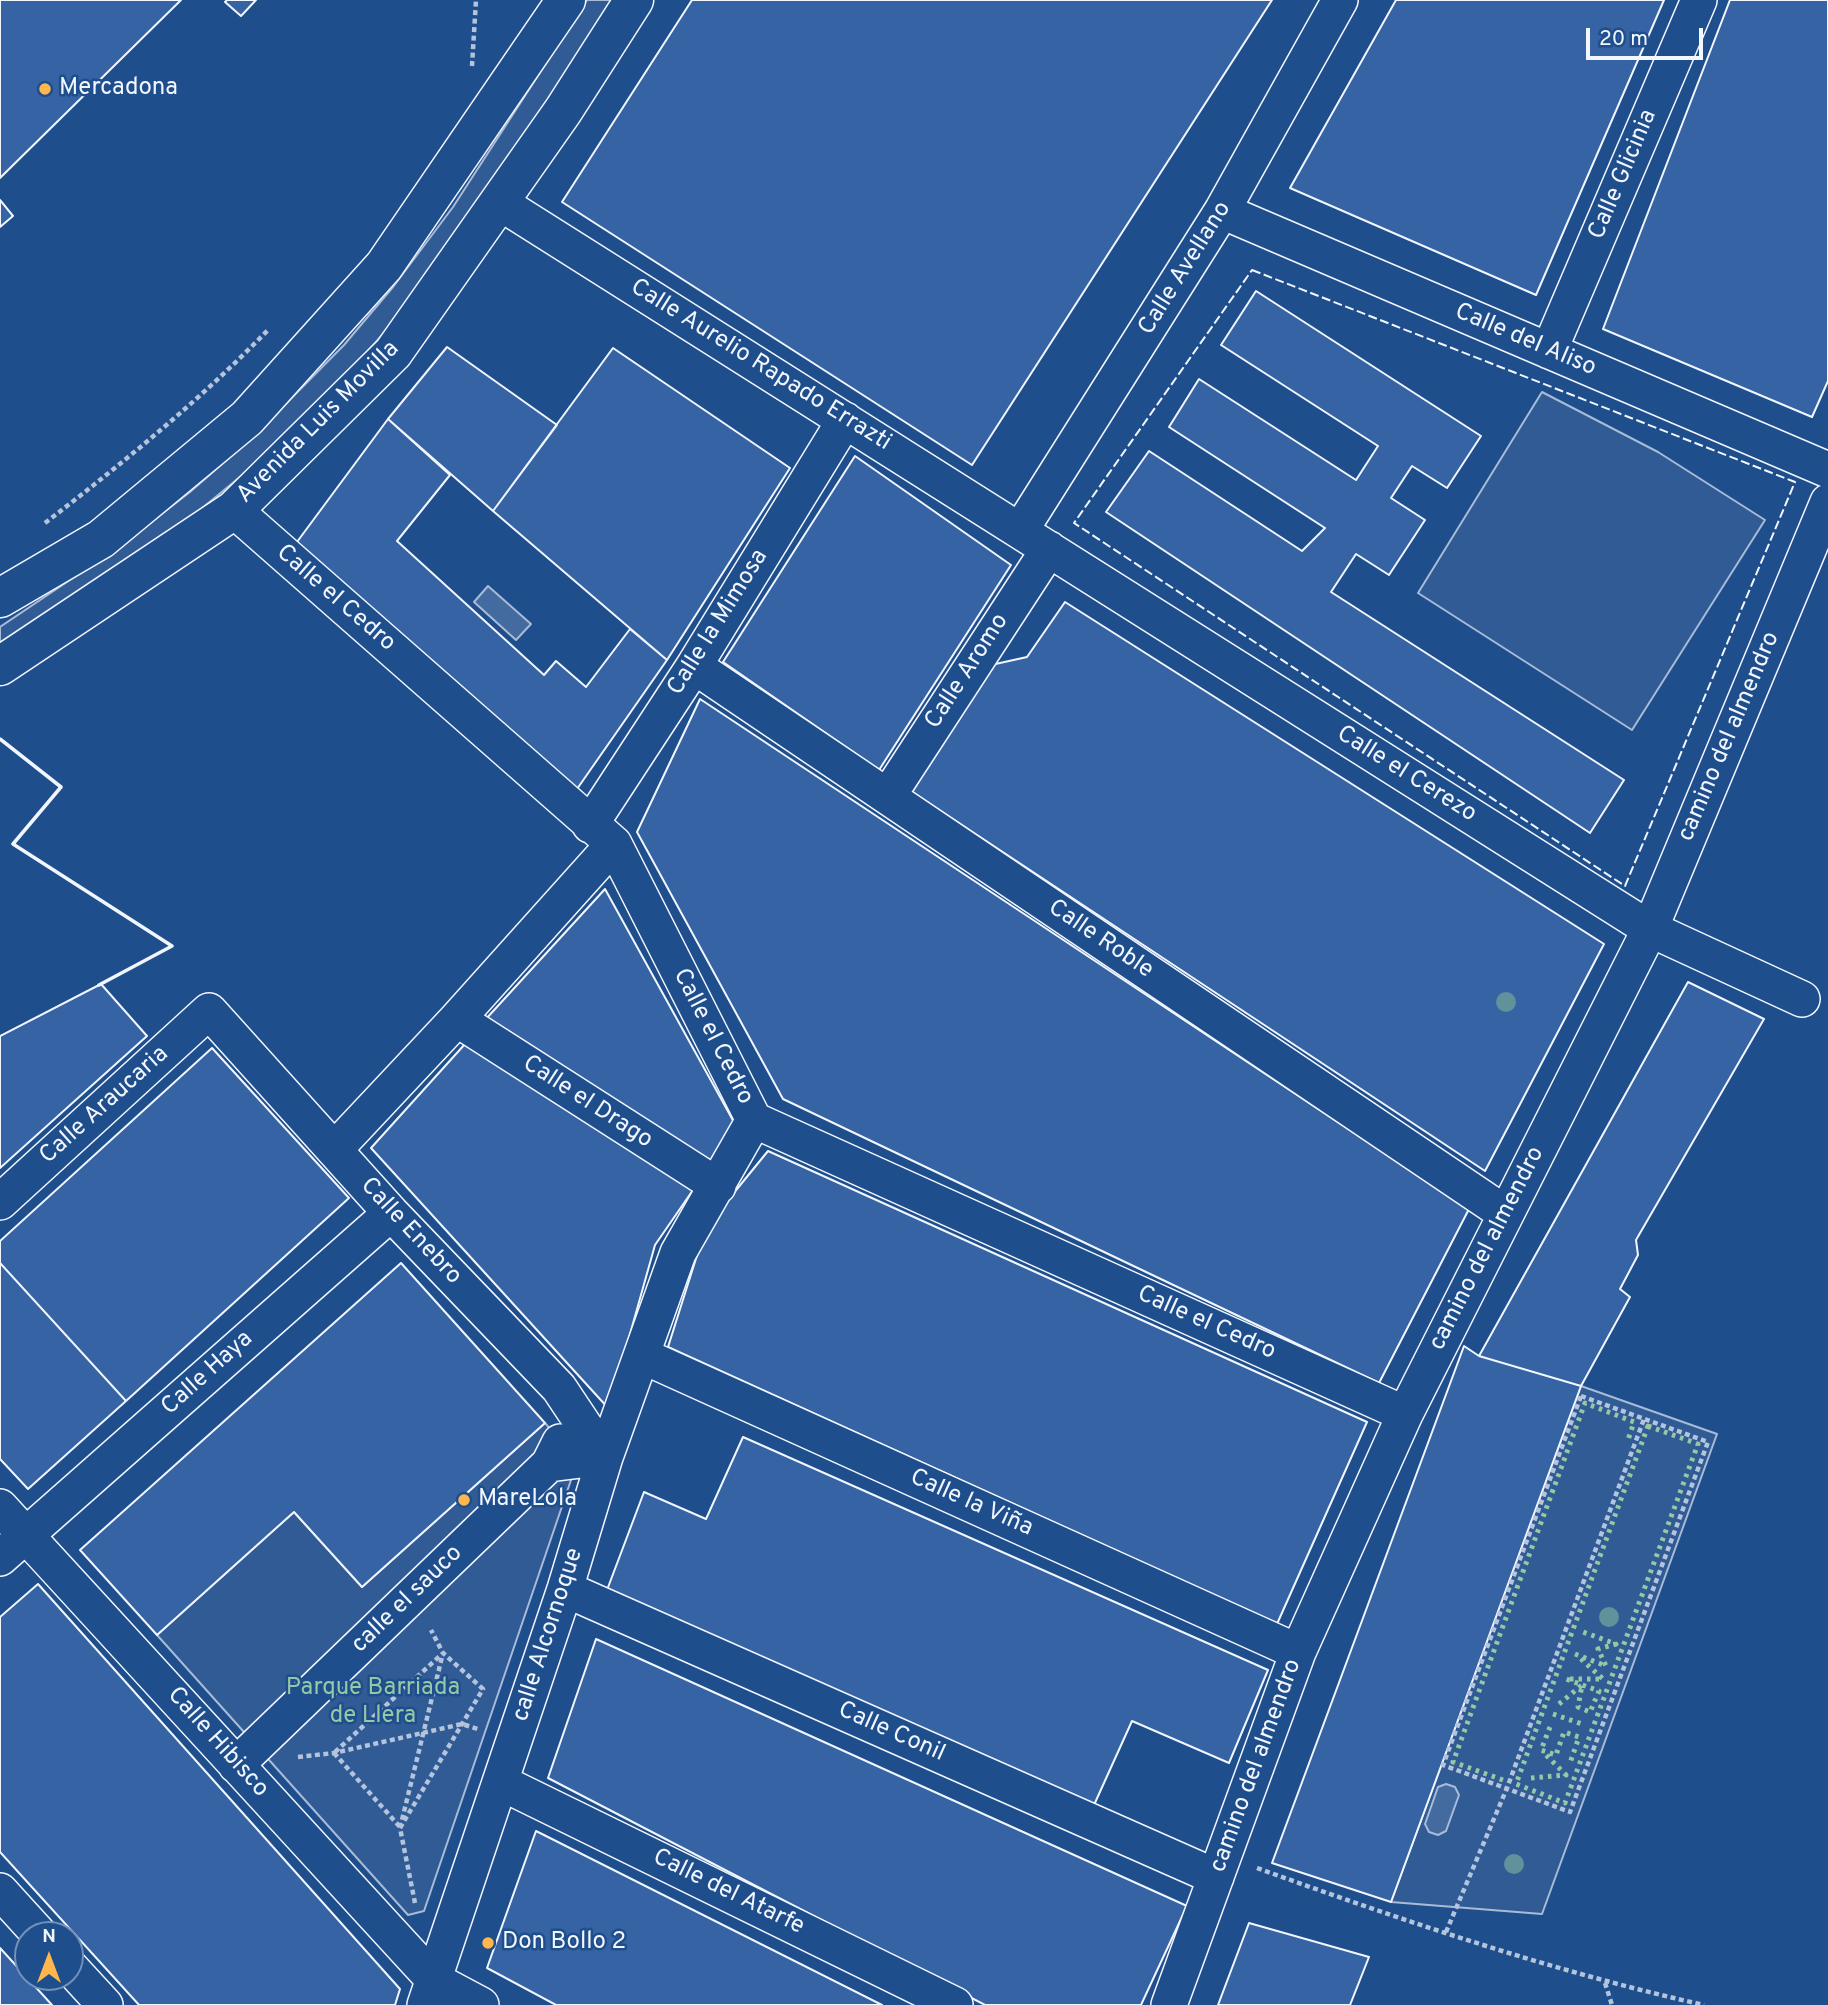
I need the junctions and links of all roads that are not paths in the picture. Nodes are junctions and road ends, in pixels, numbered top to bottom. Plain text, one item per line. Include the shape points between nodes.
1 (566, 0) edge
2 (634, 0) edge
3 (1340, 0) edge
4 (1699, 0) edge
5 (499, 202) junction
6 (1222, 211) junction
7 (1549, 351) junction
8 (845, 420) junction
9 (1828, 470) edge
10 (1828, 502) edge
11 (234, 510) junction
12 (1035, 540) junction
13 (0, 598) edge
14 (0, 666) edge
15 (694, 666) junction
16 (888, 796) junction
17 (602, 834) junction
18 (1650, 929) junction
19 (1802, 999) dead end
20 (209, 1011) joint
21 (457, 1019) junction
22 (754, 1120) junction
23 (334, 1150) junction
24 (718, 1186) junction
25 (0, 1202) edge
26 (391, 1213) junction
27 (1506, 1214) junction
28 (643, 1356) junction
29 (576, 1413) junction
30 (1405, 1414) junction
31 (605, 1457) junction
32 (549, 1464) junction
33 (0, 1507) edge
34 (26, 1536) junction
35 (0, 1558) edge
36 (565, 1589) junction
37 (1298, 1652) junction
38 (236, 1765) junction
39 (500, 1782) junction
40 (1220, 1867) junction
41 (0, 1891) edge
42 (27, 1921) edge
43 (84, 1982) edge
44 (429, 1992) edge
45 (105, 2005) edge
46 (481, 2005) edge
47 (955, 2005) edge
48 (1169, 2005) edge

1 - 13 main road via 384,266 247,418 102,539
2 - 5 main road, Avenida Luis Movilla
3 - 6 street, Calle Avellano
4 - 7 street, Calle Glicinia
5 - 8 street, Calle Aurelio Rapado Errazti
5 - 11 main road, Avenida Luis Movilla via 393,353
6 - 7 street, Calle del Aliso
6 - 12 street, Calle Avellano
7 - 9 street, Calle del Aliso
8 - 12 street, Calle Aurelio Rapado Errazti
8 - 15 street, Calle la Mimosa
10 - 18 street, camino del almendro
11 - 14 main road, Avenida Luis Movilla
11 - 17 street, Calle el Cedro
12 - 16 street, Calle Aromo
12 - 18 street, Calle el Cerezo
15 - 16 street, Calle Roble
15 - 17 street, Calle la Mimosa
16 - 27 street, Calle Roble
17 - 21 street, Calle la Mimosa
17 - 22 street, Calle el Cedro
18 - 19 street, Calle el Cerezo
18 - 27 street, camino del almendro
20 - 23 street, Calle Enebro
20 - 25 street, Calle Araucaria
21 - 23 street, Calle la Mimosa
21 - 24 street, Calle el Drago
22 - 24 street, calle Alcornoque
22 - 30 street, Calle el Cedro
23 - 26 street, Calle Enebro
24 - 28 street, calle Alcornoque via 678,1253
26 - 29 street, Calle Enebro via 559,1388
26 - 34 street, Calle Haya
27 - 30 street, camino del almendro
28 - 31 street, calle Alcornoque
28 - 37 street, Calle la Viña
29 - 31 street, Calle Enebro
29 - 32 street, calle el sauco
30 - 37 street, camino del almendro
31 - 32 street
31 - 36 street, calle Alcornoque
32 - 38 street, calle el sauco
33 - 34 street, Calle Hibisco
34 - 35 street, Calle Haya
34 - 38 street, Calle Hibisco
36 - 39 street, calle Alcornoque
36 - 40 street, Calle Conil
37 - 40 street, camino del almendro
38 - 44 street, Calle Hibisco
39 - 44 street, calle Alcornoque
39 - 47 street, Calle del Atarfe
40 - 48 street, camino del almendro
41 - 42 street
43 - 45 street
44 - 46 street, Calle Hibisco

